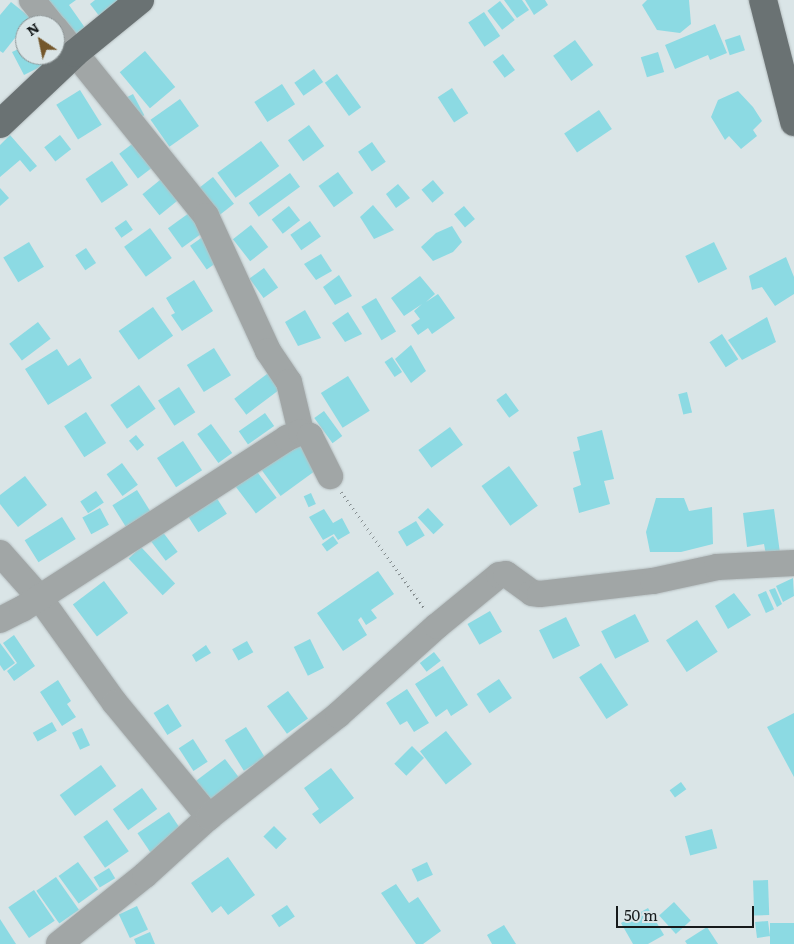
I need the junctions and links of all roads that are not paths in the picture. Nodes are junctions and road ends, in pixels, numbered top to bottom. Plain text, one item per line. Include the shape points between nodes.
1 (32, 0) edge
2 (140, 0) edge
3 (763, 0) edge
4 (44, 15) edge
5 (65, 40) edge
6 (75, 53) junction
7 (794, 122) edge
8 (0, 124) edge
9 (300, 432) junction
10 (330, 476) road end
11 (0, 553) edge
12 (794, 563) edge
13 (39, 597) junction
14 (0, 620) edge
15 (209, 817) junction
16 (60, 944) edge

1 - 4 street
2 - 6 main road
3 - 7 main road
5 - 6 street
6 - 8 main road
6 - 9 street via 206,216 268,351 289,382
9 - 10 street via 310,436
9 - 13 street
11 - 13 street
12 - 15 street via 717,567 653,581 540,594 532,593 510,576 502,574 437,626 338,715
13 - 14 street
13 - 15 street via 114,703
15 - 16 street

